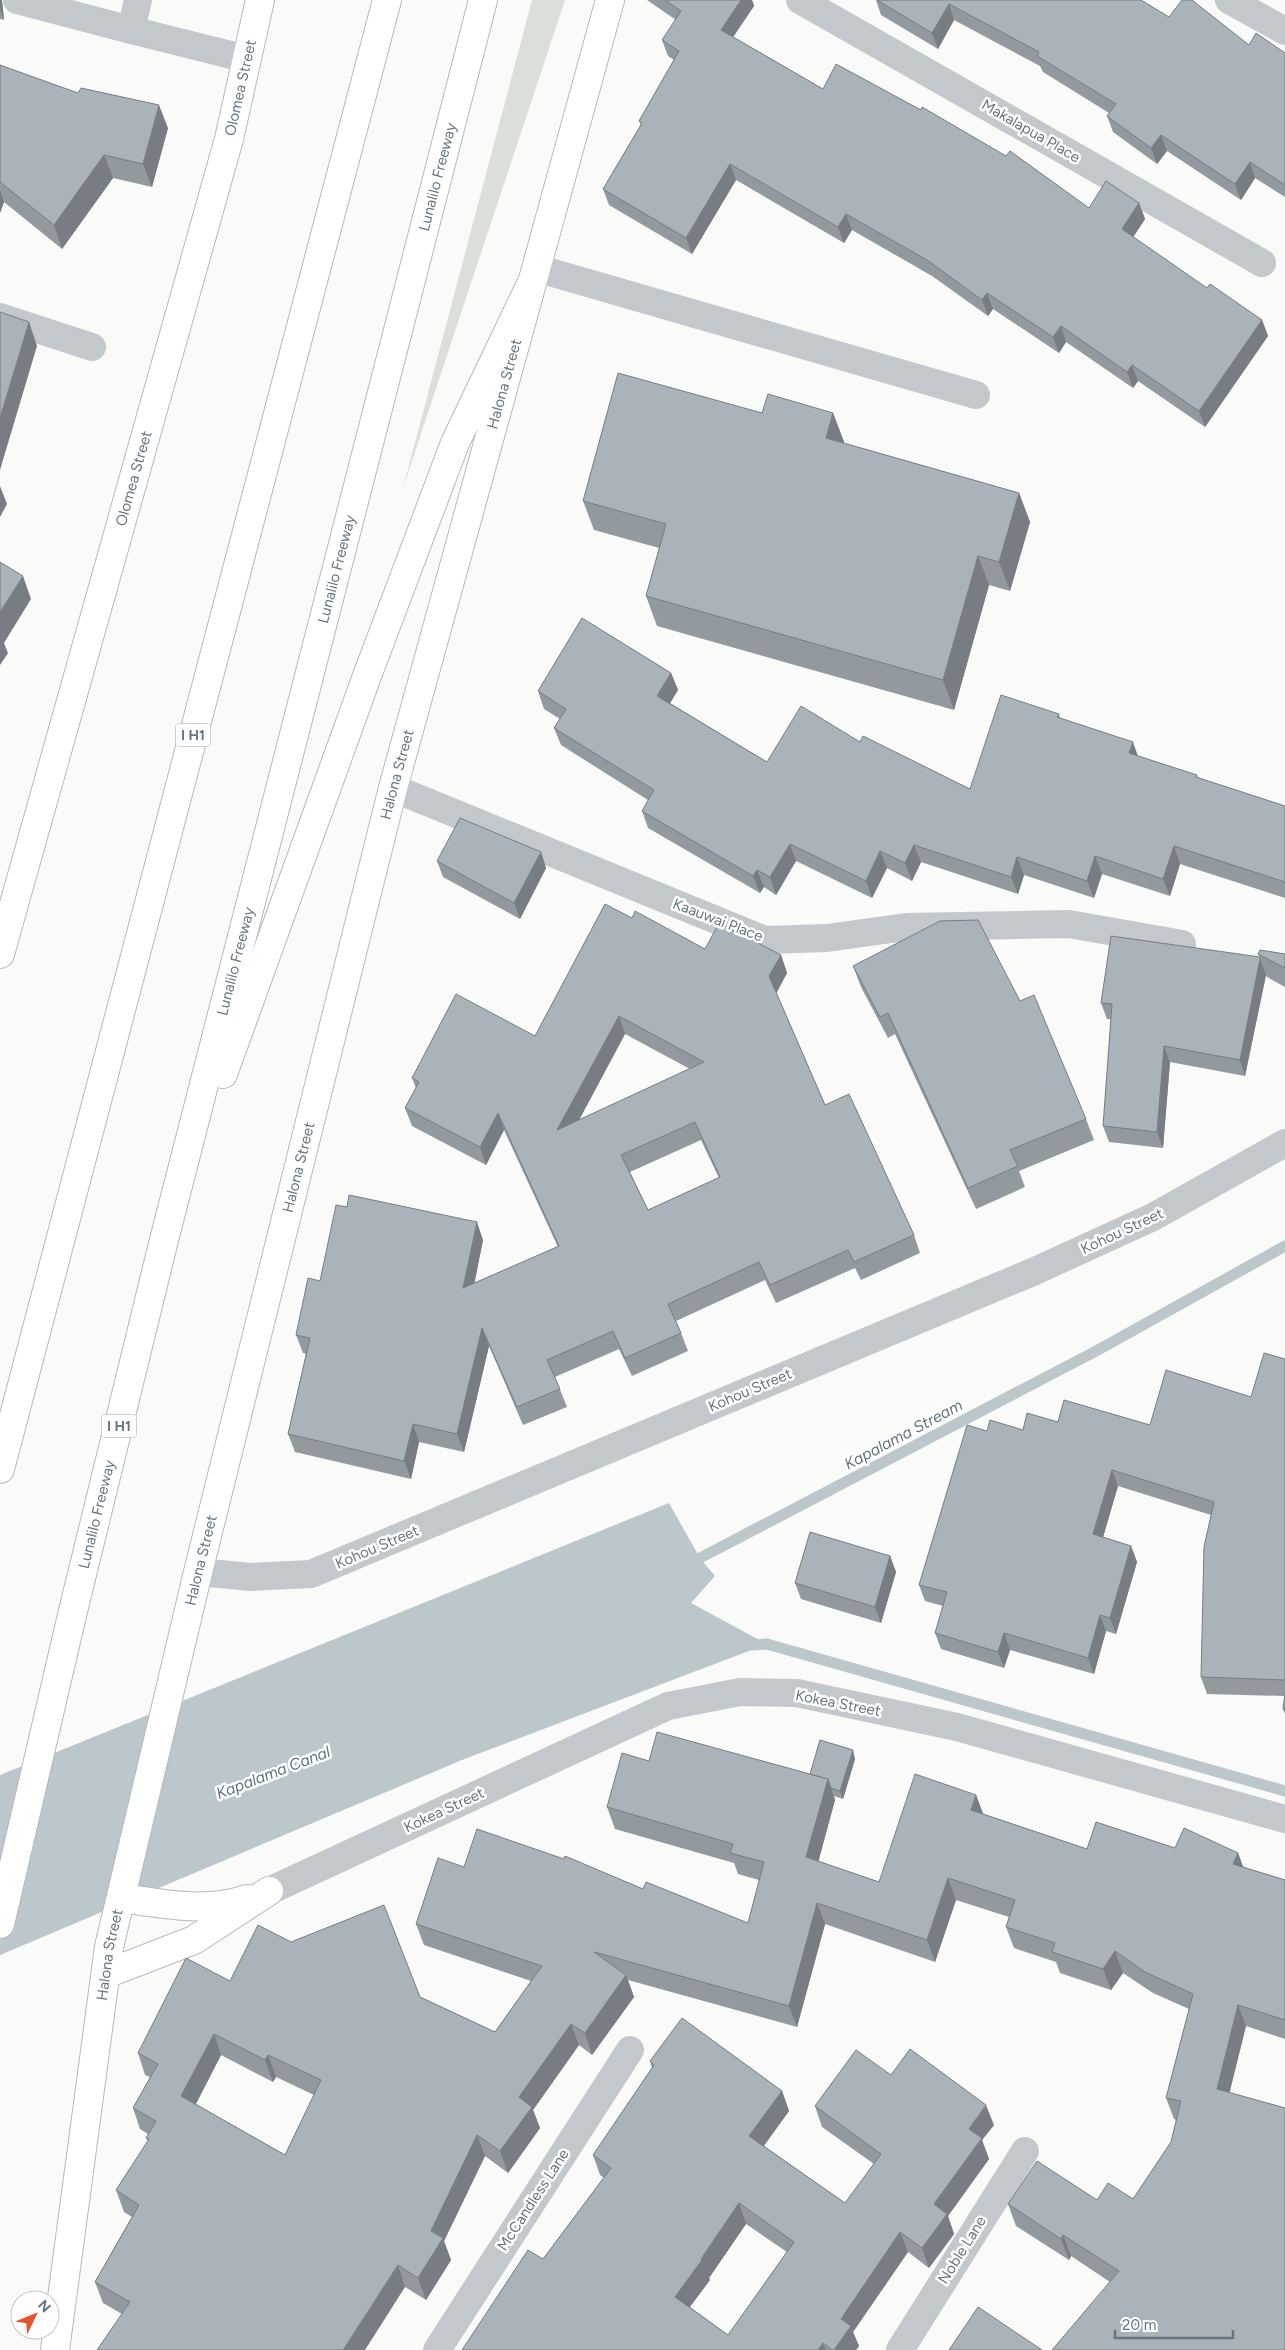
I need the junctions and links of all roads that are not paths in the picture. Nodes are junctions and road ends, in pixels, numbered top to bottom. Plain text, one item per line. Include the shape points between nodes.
1 (15, 0) edge
2 (138, 0) edge
3 (260, 0) edge
4 (387, 0) edge
5 (483, 0) edge
6 (610, 0) edge
7 (800, 0) edge
8 (1229, 0) edge
9 (131, 30) junction
10 (1285, 32) edge
11 (247, 59) junction
12 (1262, 263) dead end
13 (534, 275) junction
14 (0, 317) edge
15 (92, 347) dead end
16 (976, 394) dead end
17 (393, 788) junction
18 (1182, 944) edge
19 (0, 954) edge
20 (1285, 1143) edge
21 (164, 1240) junction
22 (0, 1469) edge
23 (198, 1572) junction
24 (1285, 1819) edge
25 (269, 1891) junction
26 (122, 1898) junction
27 (0, 1924) edge
28 (106, 1974) junction
29 (630, 2050) dead end
30 (1025, 2151) dead end
31 (54, 2350) edge
32 (437, 2350) edge
33 (900, 2350) edge

1 - 9 street
2 - 9 street
3 - 11 main road, Olomea Street
4 - 22 main road, I H1
5 - 21 main road, Lunalilo Freeway / I H1
6 - 13 main road, Halona Street
7 - 12 street, Makalapua Place
8 - 10 street
9 - 11 street
11 - 19 main road, Olomea Street via 229,139
13 - 16 street
13 - 17 main road, Halona Street
13 - 21 main road via 456,443 367,676
14 - 15 street
17 - 18 street, Kaauwai Place via 764,940 828,938 906,927 1069,924
17 - 23 main road, Halona Street
20 - 23 street, Kohou Street via 1153,1217 1035,1271 311,1574 251,1576
21 - 27 main road, Lunalilo Freeway / I H1
23 - 26 main road, Halona Street
24 - 25 street, Kokea Street via 957,1727 797,1693 740,1692 668,1706
25 - 26 main road via 229,1905 187,1907
25 - 28 main road via 194,1940
26 - 28 main road, Halona Street
28 - 31 main road, Halona Street
29 - 32 street, McCandless Lane
30 - 33 street, Noble Lane

